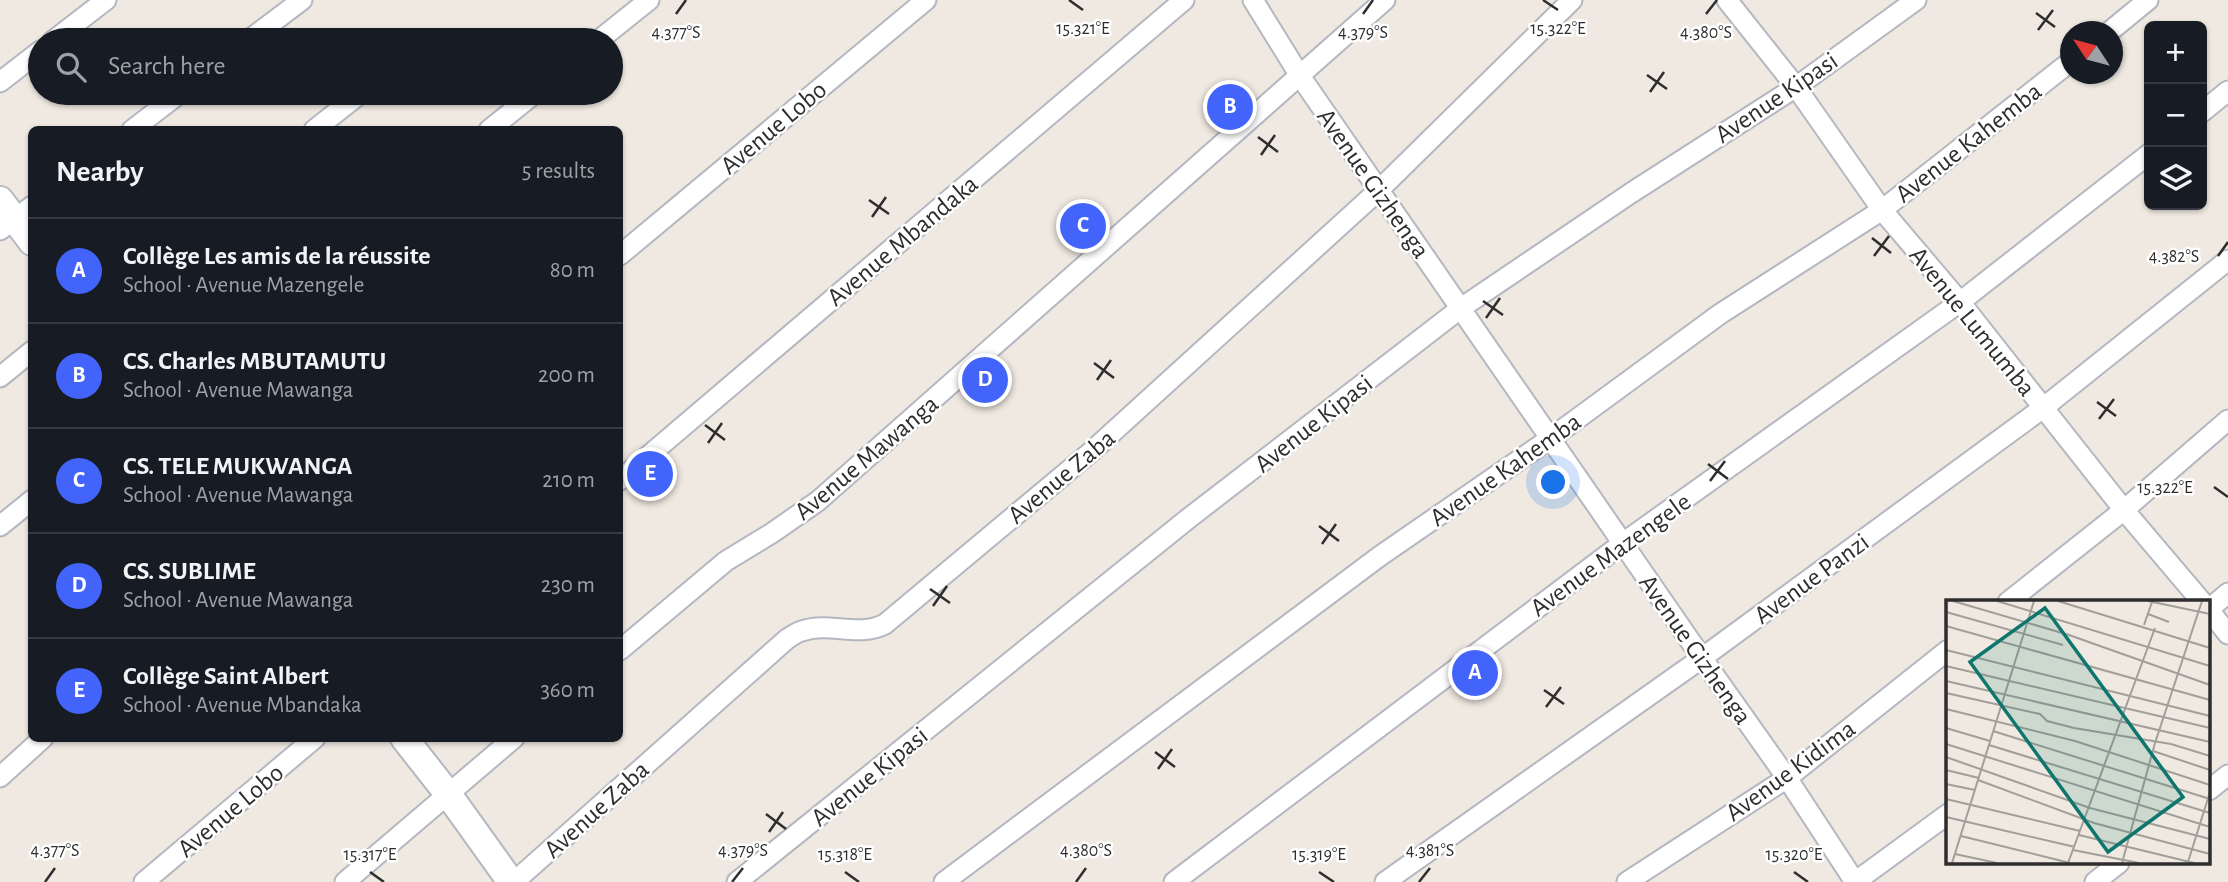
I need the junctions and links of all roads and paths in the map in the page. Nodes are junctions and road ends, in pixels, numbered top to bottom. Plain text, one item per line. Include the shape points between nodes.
1 (106, 0) edge
2 (302, 0) edge
3 (649, 0) edge
4 (926, 0) edge
5 (1184, 0) edge
6 (1253, 0) edge
7 (1385, 0) edge
8 (1572, 0) edge
9 (1727, 0) edge
10 (1916, 0) edge
11 (2148, 0) edge
12 (2122, 21) edge
13 (70, 28) edge
14 (265, 28) edge
15 (614, 28) edge
16 (28, 60) edge
17 (2060, 70) edge
18 (1300, 76) junction
19 (0, 82) edge
20 (1796, 87) junction
21 (2228, 91) edge
22 (164, 105) edge
23 (345, 105) edge
24 (519, 105) edge
25 (2207, 108) edge
26 (137, 126) edge
27 (319, 126) edge
28 (494, 126) edge
29 (2144, 158) edge
30 (1379, 190) junction
31 (1882, 210) junction
32 (12, 214) edge
33 (28, 236) edge
34 (623, 252) edge
35 (2228, 260) edge
36 (1960, 302) junction
37 (1461, 308) junction
38 (28, 354) edge
39 (0, 377) edge
40 (2043, 408) junction
41 (2228, 420) edge
42 (1551, 438) junction
43 (623, 477) edge
44 (28, 503) edge
45 (2124, 510) junction
46 (0, 526) edge
47 (1623, 543) junction
48 (2228, 593) edge
49 (2011, 600) edge
50 (2200, 600) edge
51 (2210, 609) edge
52 (2210, 611) edge
53 (2228, 634) edge
54 (623, 647) edge
55 (1946, 652) edge
56 (1702, 658) junction
57 (39, 742) edge
58 (310, 742) edge
59 (407, 742) edge
60 (509, 742) edge
61 (2228, 775) edge
62 (0, 777) edge
63 (1787, 778) junction
64 (2210, 789) edge
65 (448, 794) junction
66 (1946, 815) edge
67 (2118, 864) edge
68 (145, 882) edge
69 (345, 882) edge
70 (512, 882) edge
71 (737, 882) edge
72 (944, 882) edge
73 (1174, 882) edge
74 (1385, 882) edge
75 (1627, 882) edge
76 (1855, 882) edge
77 (2095, 882) edge

1 - 13 street
2 - 14 street
3 - 15 street
4 - 34 street, Avenue Lobo
5 - 43 street, Avenue Mbandaka
6 - 18 street, Avenue Gizhenga
7 - 18 street, Avenue Mawanga
8 - 30 street, Avenue Zaba
9 - 20 street, Avenue Lumumba
10 - 20 street, Avenue Kipasi
11 - 12 street
16 - 19 street
17 - 31 street, Avenue Kahemba
18 - 30 street, Avenue Gizhenga
18 - 54 street, Avenue Mawanga via 818,501 726,561
20 - 31 street, Avenue Lumumba
20 - 37 street, Avenue Kipasi
21 - 25 street
22 - 26 street
23 - 27 street
24 - 28 street
29 - 36 street, Avenue Mazengele
30 - 37 street, Avenue Gizhenga
30 - 70 street, Avenue Zaba via 1092,451 885,624 867,631 816,628 787,639
31 - 36 street, Avenue Lumumba
31 - 42 street, Avenue Kahemba via 1720,314
32 - 33 main road
35 - 40 street, Avenue Panzi
36 - 40 street, Avenue Lumumba
36 - 47 street, Avenue Mazengele
37 - 42 street, Avenue Gizhenga
37 - 71 street, Avenue Kipasi via 1189,518
38 - 39 street
40 - 45 street, Avenue Lumumba
40 - 56 street, Avenue Panzi
41 - 45 street
42 - 47 street, Avenue Gizhenga
42 - 72 street, Avenue Kahemba via 1380,556
44 - 46 street
45 - 49 street
45 - 50 street, Avenue Lumumba
47 - 56 street, Avenue Gizhenga
47 - 73 street, Avenue Mazengele
48 - 51 street
52 - 53 street
55 - 63 street, Avenue Kidima
56 - 63 street, Avenue Gizhenga
56 - 74 street, Avenue Panzi
57 - 62 street
58 - 68 street, Avenue Lobo
59 - 65 main road
60 - 65 street
61 - 64 street
63 - 75 street, Avenue Kidima
63 - 76 street, Avenue Gizhenga
65 - 69 street
65 - 70 main road
66 - 76 street
67 - 77 street

